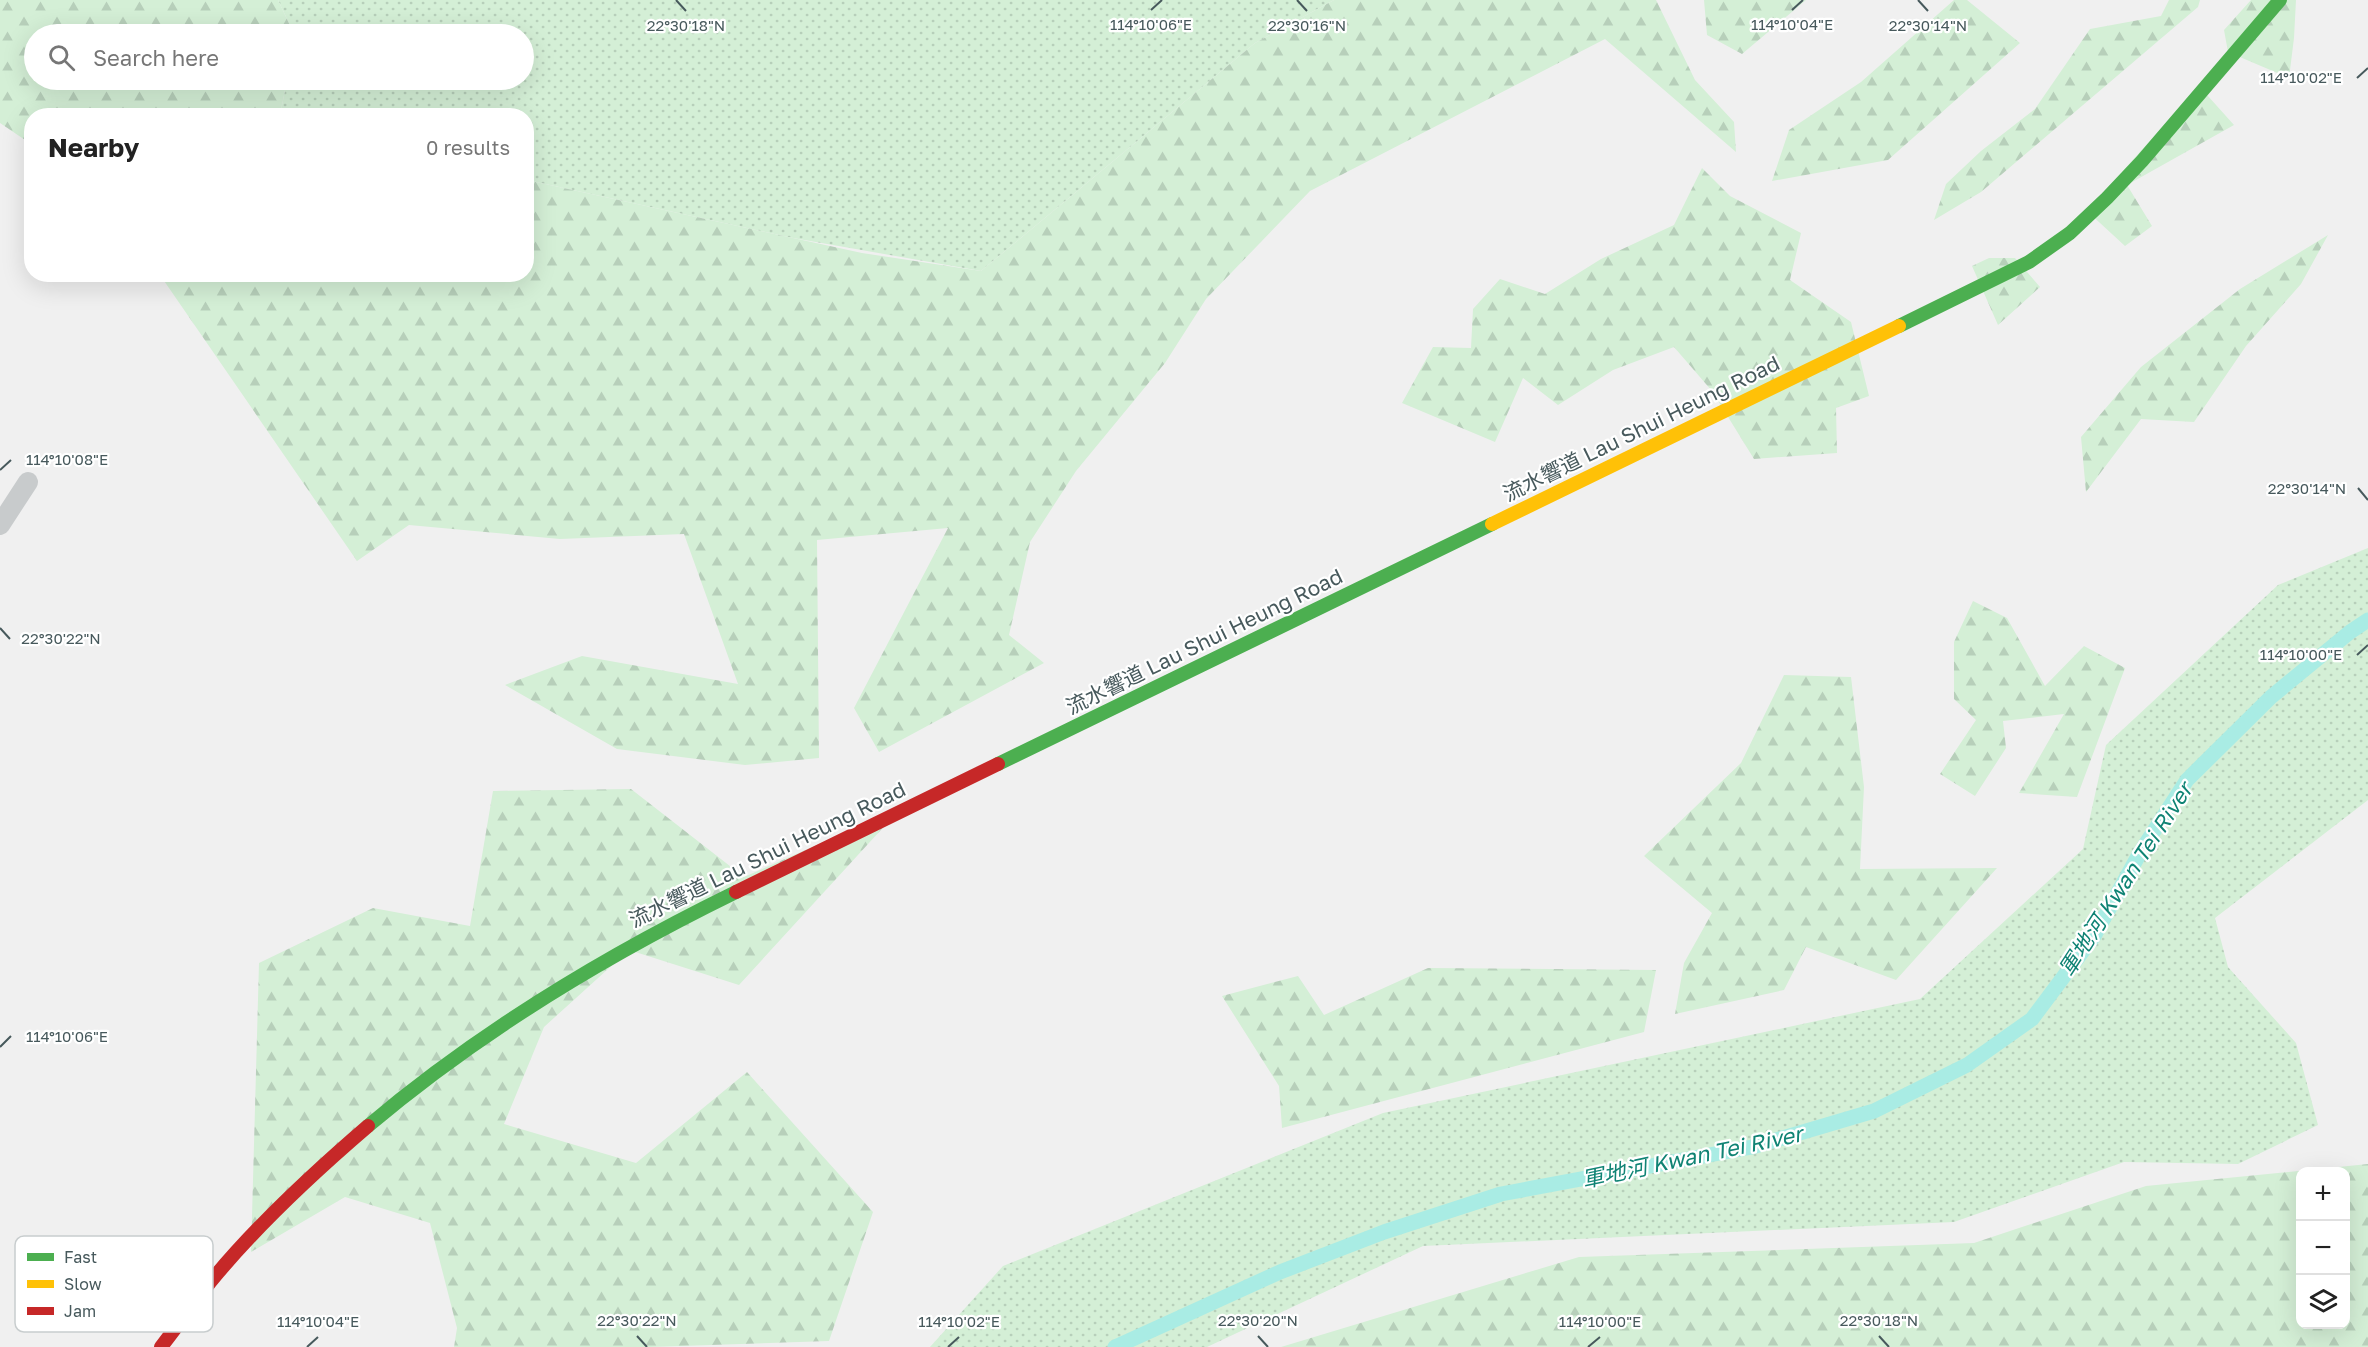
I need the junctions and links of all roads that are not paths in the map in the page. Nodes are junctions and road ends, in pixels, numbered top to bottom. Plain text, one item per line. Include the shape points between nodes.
1 (2280, 0) edge
2 (28, 482) dead end
3 (0, 525) edge
4 (213, 1281) edge
5 (173, 1332) edge
6 (161, 1347) edge

1 - 4 street, 流水響道 Lau Shui Heung Road via 2114,191 2049,250 672,923 578,975 481,1037 407,1094 307,1180
2 - 3 lane
5 - 6 street, 流水響道 Lau Shui Heung Road

